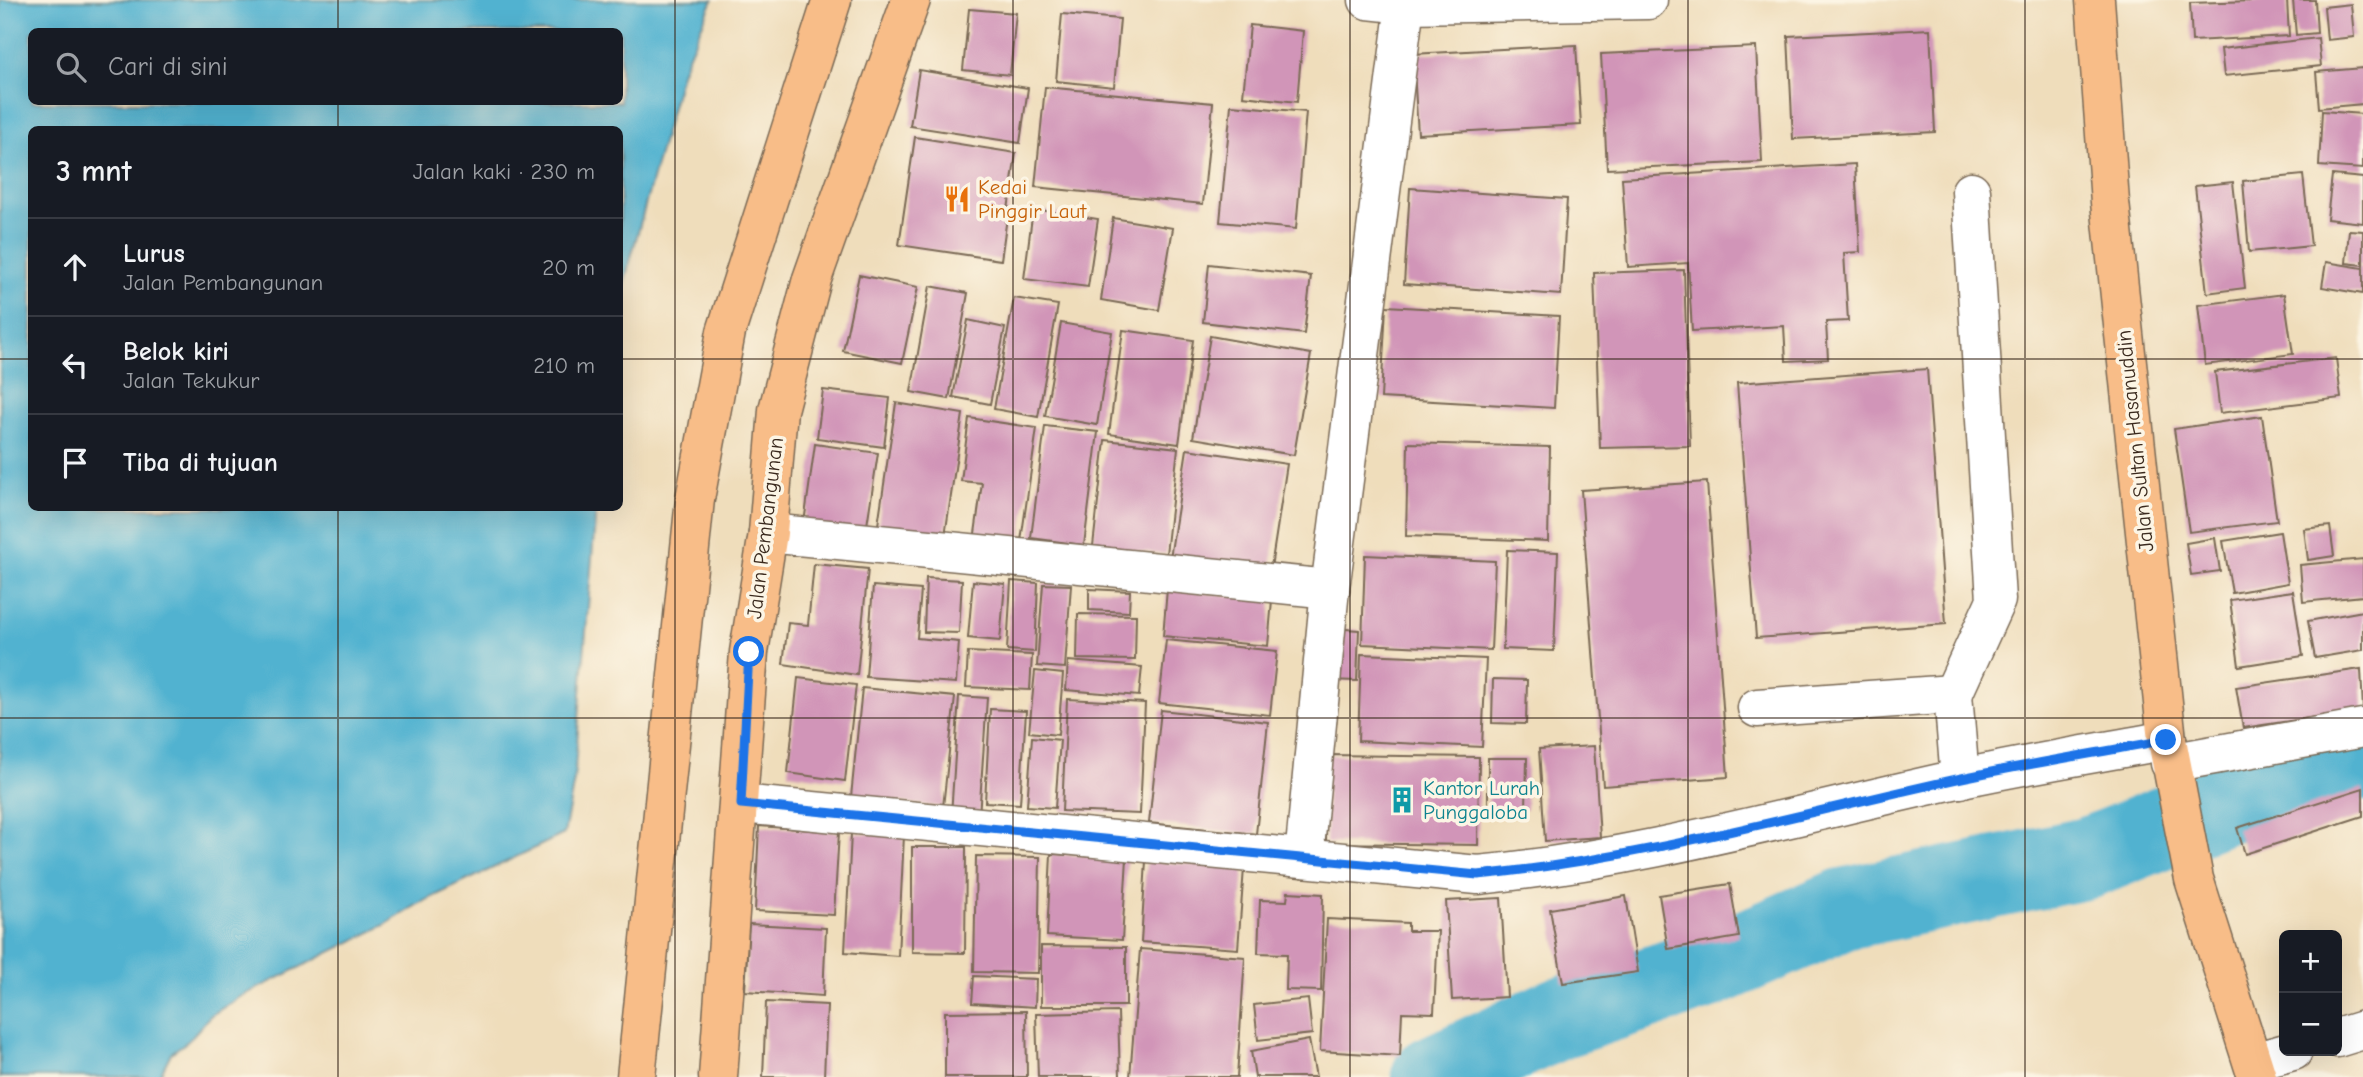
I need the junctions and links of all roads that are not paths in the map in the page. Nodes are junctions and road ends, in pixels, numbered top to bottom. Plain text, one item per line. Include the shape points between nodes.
1 (832, 0) edge
2 (911, 0) edge
3 (1368, 0) edge
4 (1648, 0) edge
5 (2095, 0) edge
6 (1405, 4) junction
7 (1971, 191) dead end
8 (768, 533) junction
9 (1330, 589) junction
10 (1953, 694) junction
11 (1757, 708) dead end
12 (2363, 728) edge
13 (2171, 763) junction
14 (1960, 779) junction
15 (741, 804) junction
16 (1304, 858) junction
17 (2363, 1030) edge
18 (2342, 1036) edge
19 (2282, 1056) edge
20 (2255, 1070) edge
21 (636, 1077) edge
22 (718, 1077) edge

1 - 21 main road via 726,332 695,499
2 - 8 main road, Jalan Pembangunan via 812,279 778,410
3 - 6 street
4 - 6 street
5 - 13 main road, Jalan Sultan Hasanuddin via 2110,202
6 - 9 street
7 - 10 street via 1996,600
8 - 9 street
8 - 15 main road, Jalan Pembangunan via 749,652
9 - 16 street
10 - 11 street
10 - 14 street
12 - 13 street
13 - 14 street
13 - 20 main road, Jalan Sultan Hasanuddin via 2194,879
14 - 16 street via 1661,848 1555,867 1478,875
15 - 16 street
15 - 22 main road, Jalan Pembangunan
17 - 18 street
19 - 20 street

